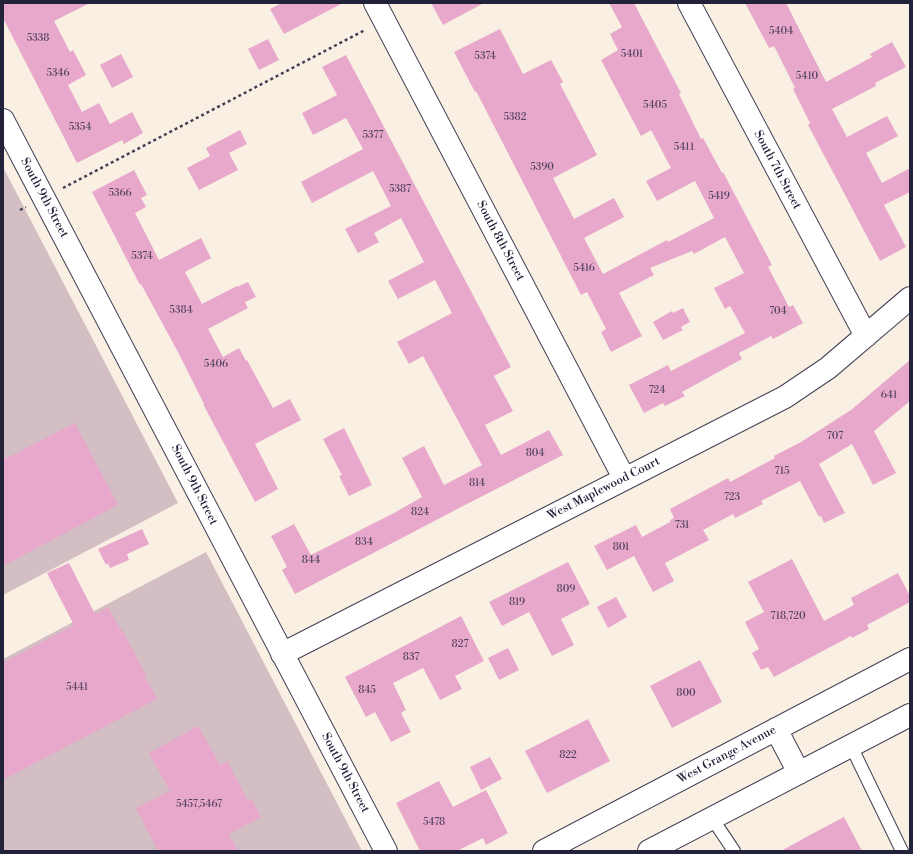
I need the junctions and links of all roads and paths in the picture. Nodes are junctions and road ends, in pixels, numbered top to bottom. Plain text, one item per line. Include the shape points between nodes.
1 (689, 3) edge
2 (378, 9) edge
3 (3, 120) edge
4 (44, 198) junction
5 (20, 210) dead end
6 (910, 298) edge
7 (866, 336) junction
8 (624, 478) junction
9 (282, 654) junction
10 (910, 659) edge
11 (910, 715) edge
12 (776, 729) junction
13 (851, 746) junction
14 (799, 773) junction
15 (712, 818) junction
16 (386, 851) edge
17 (544, 851) edge
18 (649, 851) edge
19 (734, 851) edge
20 (902, 851) edge

1 - 7 street, South 7th Street
2 - 4 path via 368,28
2 - 8 street, South 8th Street
3 - 4 street, South 9th Street
4 - 5 path
4 - 9 street, South 9th Street
6 - 7 street, West Maplewood Court
7 - 8 street, West Maplewood Court via 828,368 784,397
8 - 9 street, West Maplewood Court
9 - 16 street, South 9th Street
10 - 12 street, West Grange Avenue
11 - 13 street
12 - 14 street
12 - 17 street, West Grange Avenue
13 - 14 street
13 - 20 lane
14 - 15 street
15 - 18 street
15 - 19 lane

